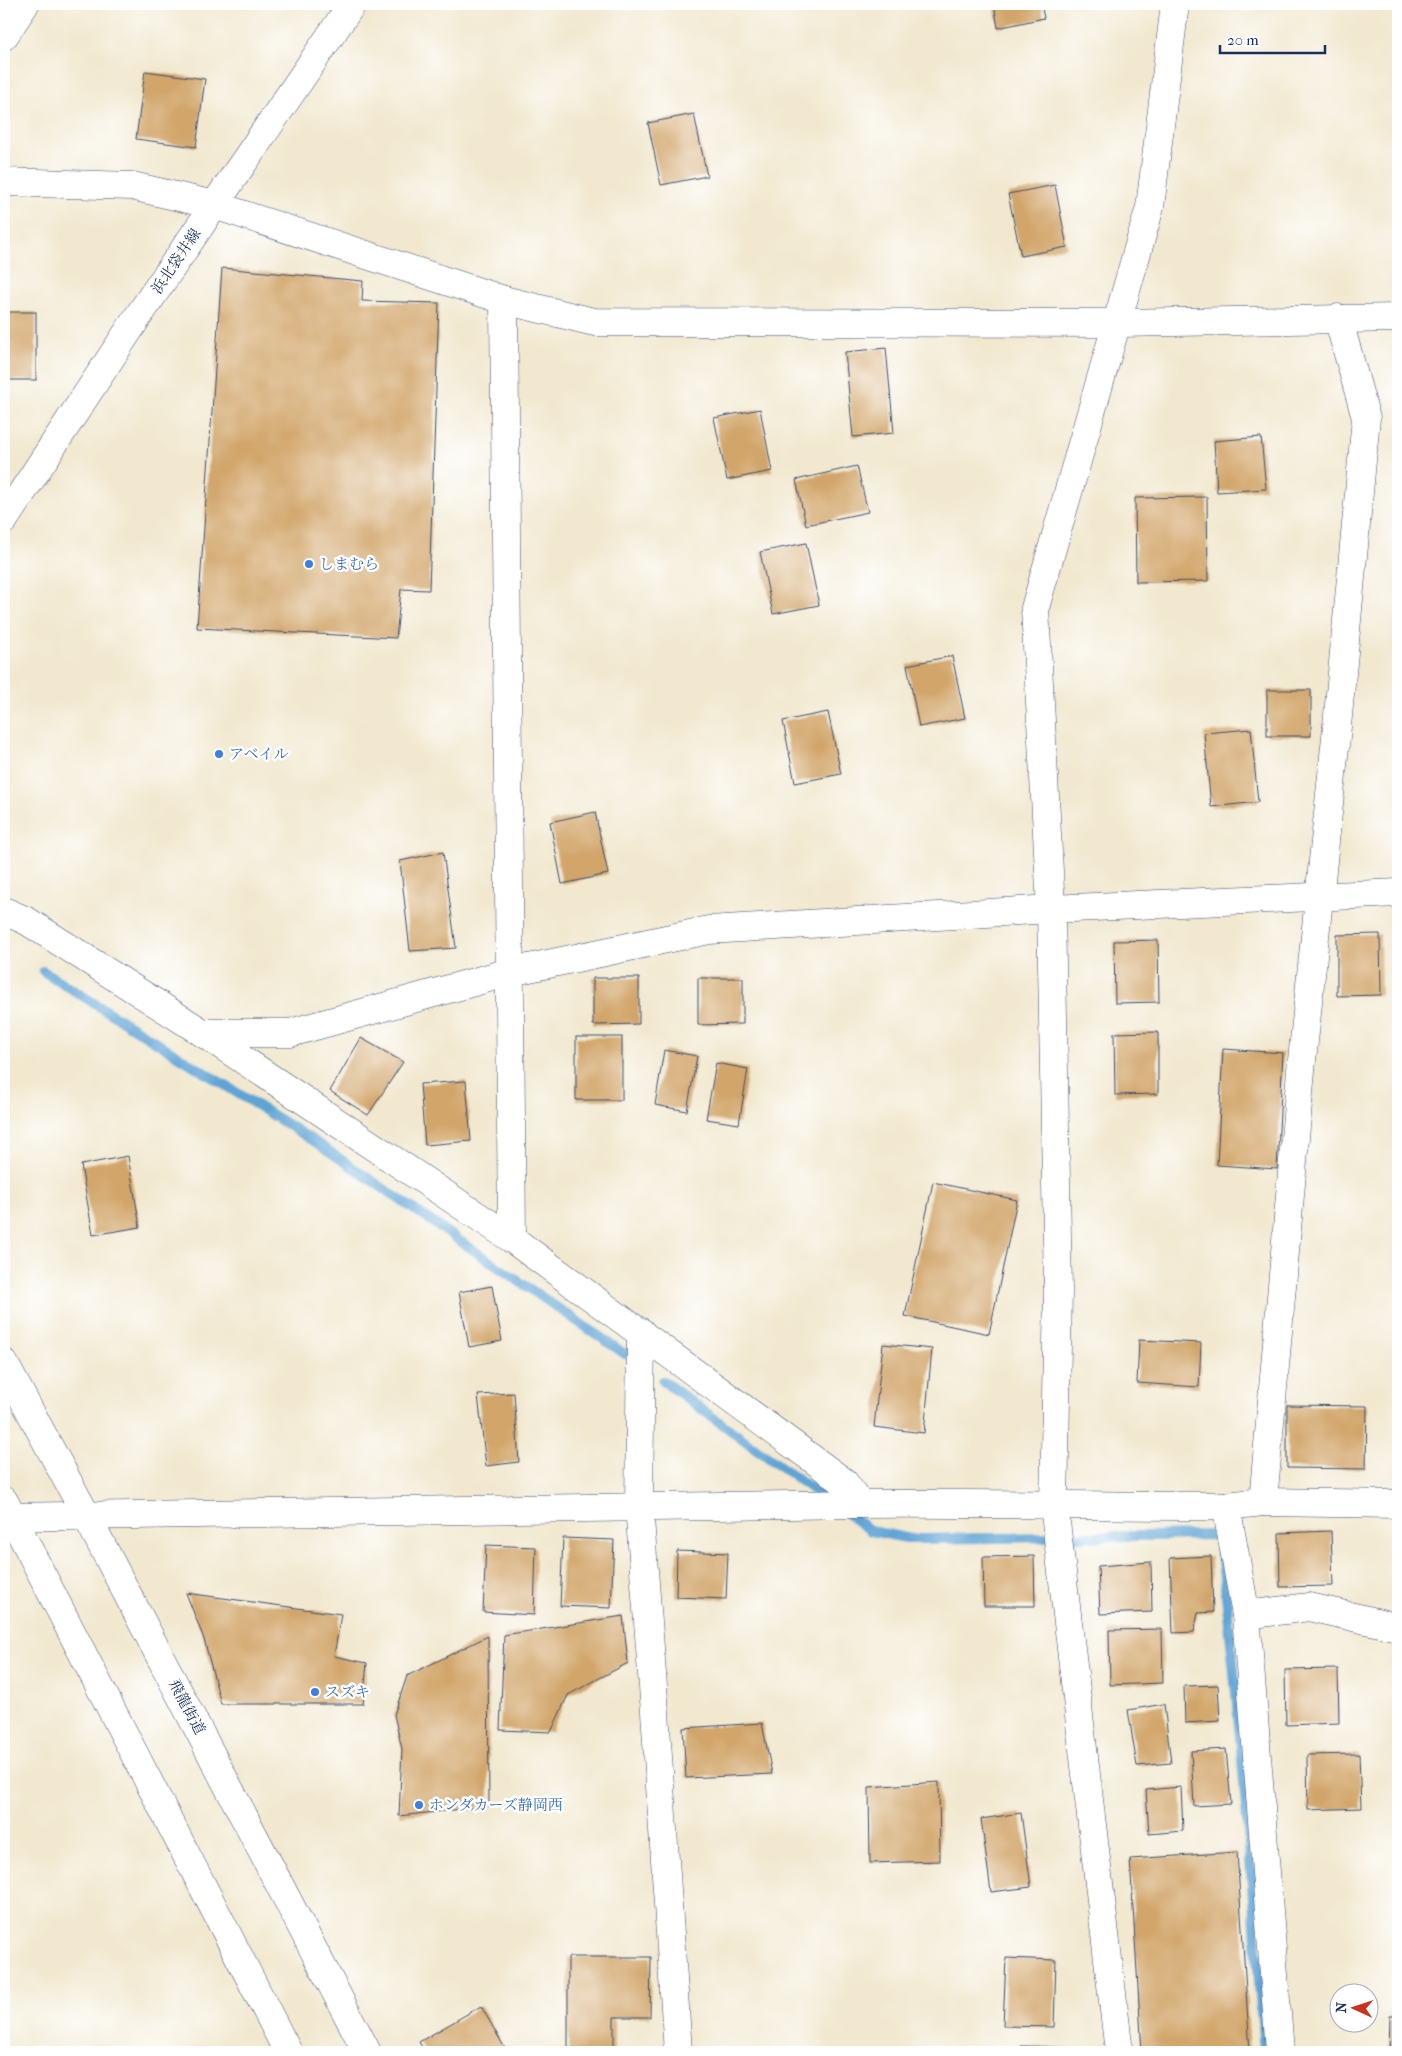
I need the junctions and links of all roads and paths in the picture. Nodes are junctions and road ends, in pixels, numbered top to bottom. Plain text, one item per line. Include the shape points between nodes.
1 (25, 4) edge
2 (352, 4) edge
3 (1174, 4) edge
4 (4, 36) edge
5 (4, 182) edge
6 (214, 206) junction
7 (504, 300) junction
8 (1338, 318) junction
9 (1398, 318) edge
10 (1117, 323) junction
11 (4, 520) edge
12 (1398, 893) edge
13 (1320, 896) junction
14 (1050, 909) junction
15 (4, 911) edge
16 (510, 972) junction
17 (203, 1032) junction
18 (512, 1239) junction
19 (641, 1332) junction
20 (4, 1363) edge
21 (1263, 1502) junction
22 (860, 1504) junction
23 (1398, 1504) edge
24 (1054, 1505) junction
25 (639, 1506) junction
26 (1226, 1506) junction
27 (7, 1511) edge
28 (86, 1515) junction
29 (1246, 1615) junction
30 (1398, 1627) edge
31 (288, 2052) edge
32 (367, 2052) edge
33 (678, 2052) edge
34 (1118, 2052) edge
35 (1280, 2052) edge

1 - 4 main road
2 - 6 main road, 浜北袋井線
3 - 10 main road via 1150,207
5 - 6 main road via 132,186
6 - 7 main road
6 - 11 main road, 浜北袋井線
7 - 10 main road via 594,322
7 - 16 main road
8 - 9 main road
8 - 10 main road
8 - 13 main road via 1366,418
10 - 14 main road via 1035,608
12 - 13 main road
13 - 14 main road
13 - 21 main road via 1301,1070
14 - 16 main road via 709,930
14 - 24 main road via 1058,1290
15 - 17 main road via 26,920
16 - 17 main road via 290,1033
16 - 18 main road
17 - 18 main road
18 - 19 main road
19 - 22 main road via 844,1482
19 - 25 main road
20 - 28 main road, 飛龍街道
21 - 23 main road
21 - 26 main road
22 - 24 main road
22 - 25 main road
24 - 26 main road
24 - 34 main road
25 - 28 main road
25 - 33 main road
26 - 29 main road
27 - 28 main road
27 - 31 main road
28 - 32 main road, 飛龍街道
29 - 30 main road via 1309,1607
29 - 35 main road

